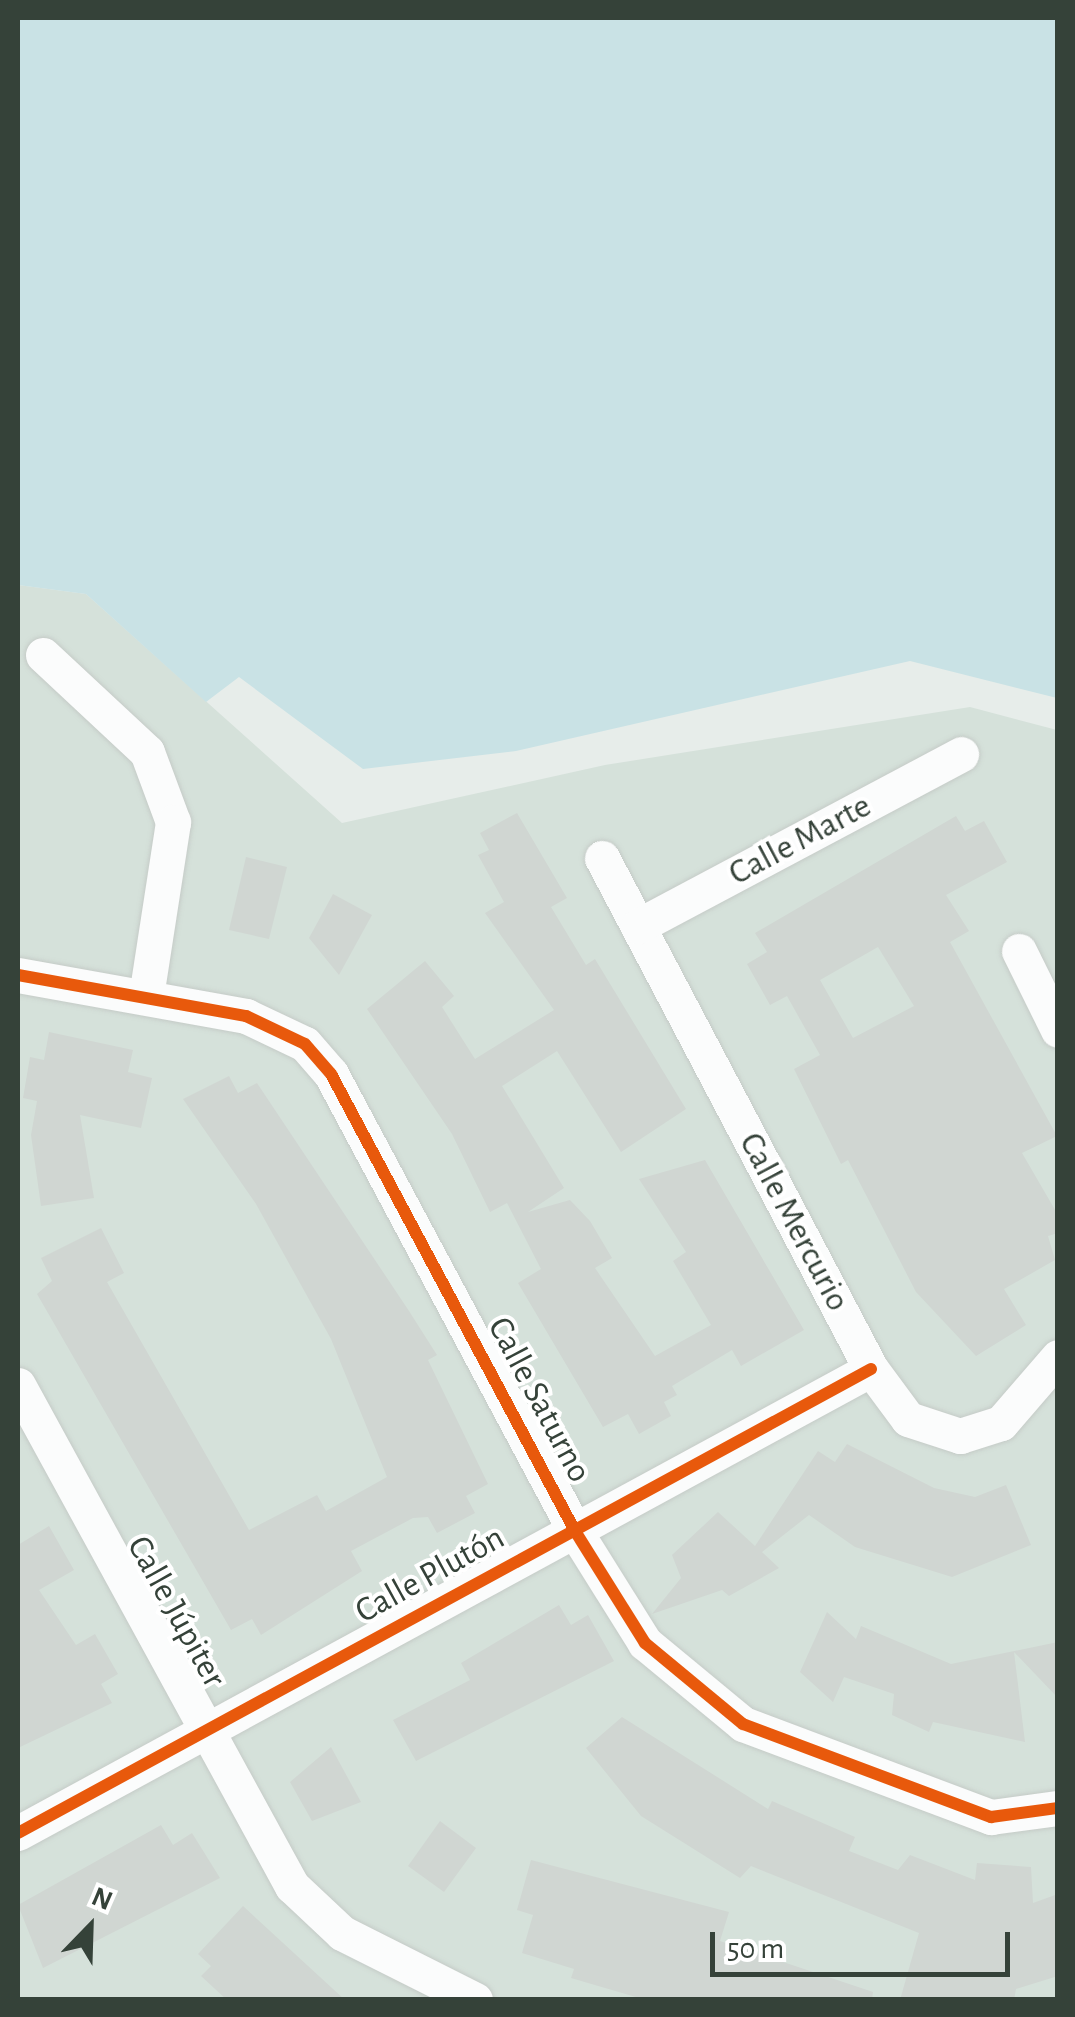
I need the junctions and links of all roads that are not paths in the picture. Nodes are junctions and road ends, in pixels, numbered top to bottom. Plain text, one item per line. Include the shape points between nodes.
1 (44, 655) dead end
2 (962, 754) dead end
3 (602, 858) dead end
4 (638, 926) junction
5 (1019, 951) dead end
6 (18, 975) edge
7 (146, 998) junction
8 (1058, 1030) edge
9 (1058, 1357) edge
10 (871, 1369) junction
11 (18, 1385) edge
12 (28, 1430) edge
13 (575, 1531) junction
14 (207, 1731) junction
15 (1058, 1808) edge
16 (18, 1833) edge
17 (475, 2000) edge

1 - 7 street via 147,752 173,822
2 - 4 street, Calle Marte
3 - 4 street, Calle Mercurio
4 - 10 street, Calle Mercurio
5 - 8 street
6 - 7 street, Calle Saturno
7 - 13 street, Calle Saturno via 246,1016 305,1044 331,1074
9 - 10 street, Calle Mercurio via 1001,1422 960,1436 908,1420
10 - 13 street, Calle Plutón
11 - 12 street, Calle Júpiter
12 - 14 street, Calle Júpiter
13 - 14 street, Calle Plutón
13 - 15 street, Calle Saturno via 645,1643 744,1724 992,1816
14 - 16 street, Calle Plutón
14 - 17 street, Calle Júpiter via 292,1886 342,1933

